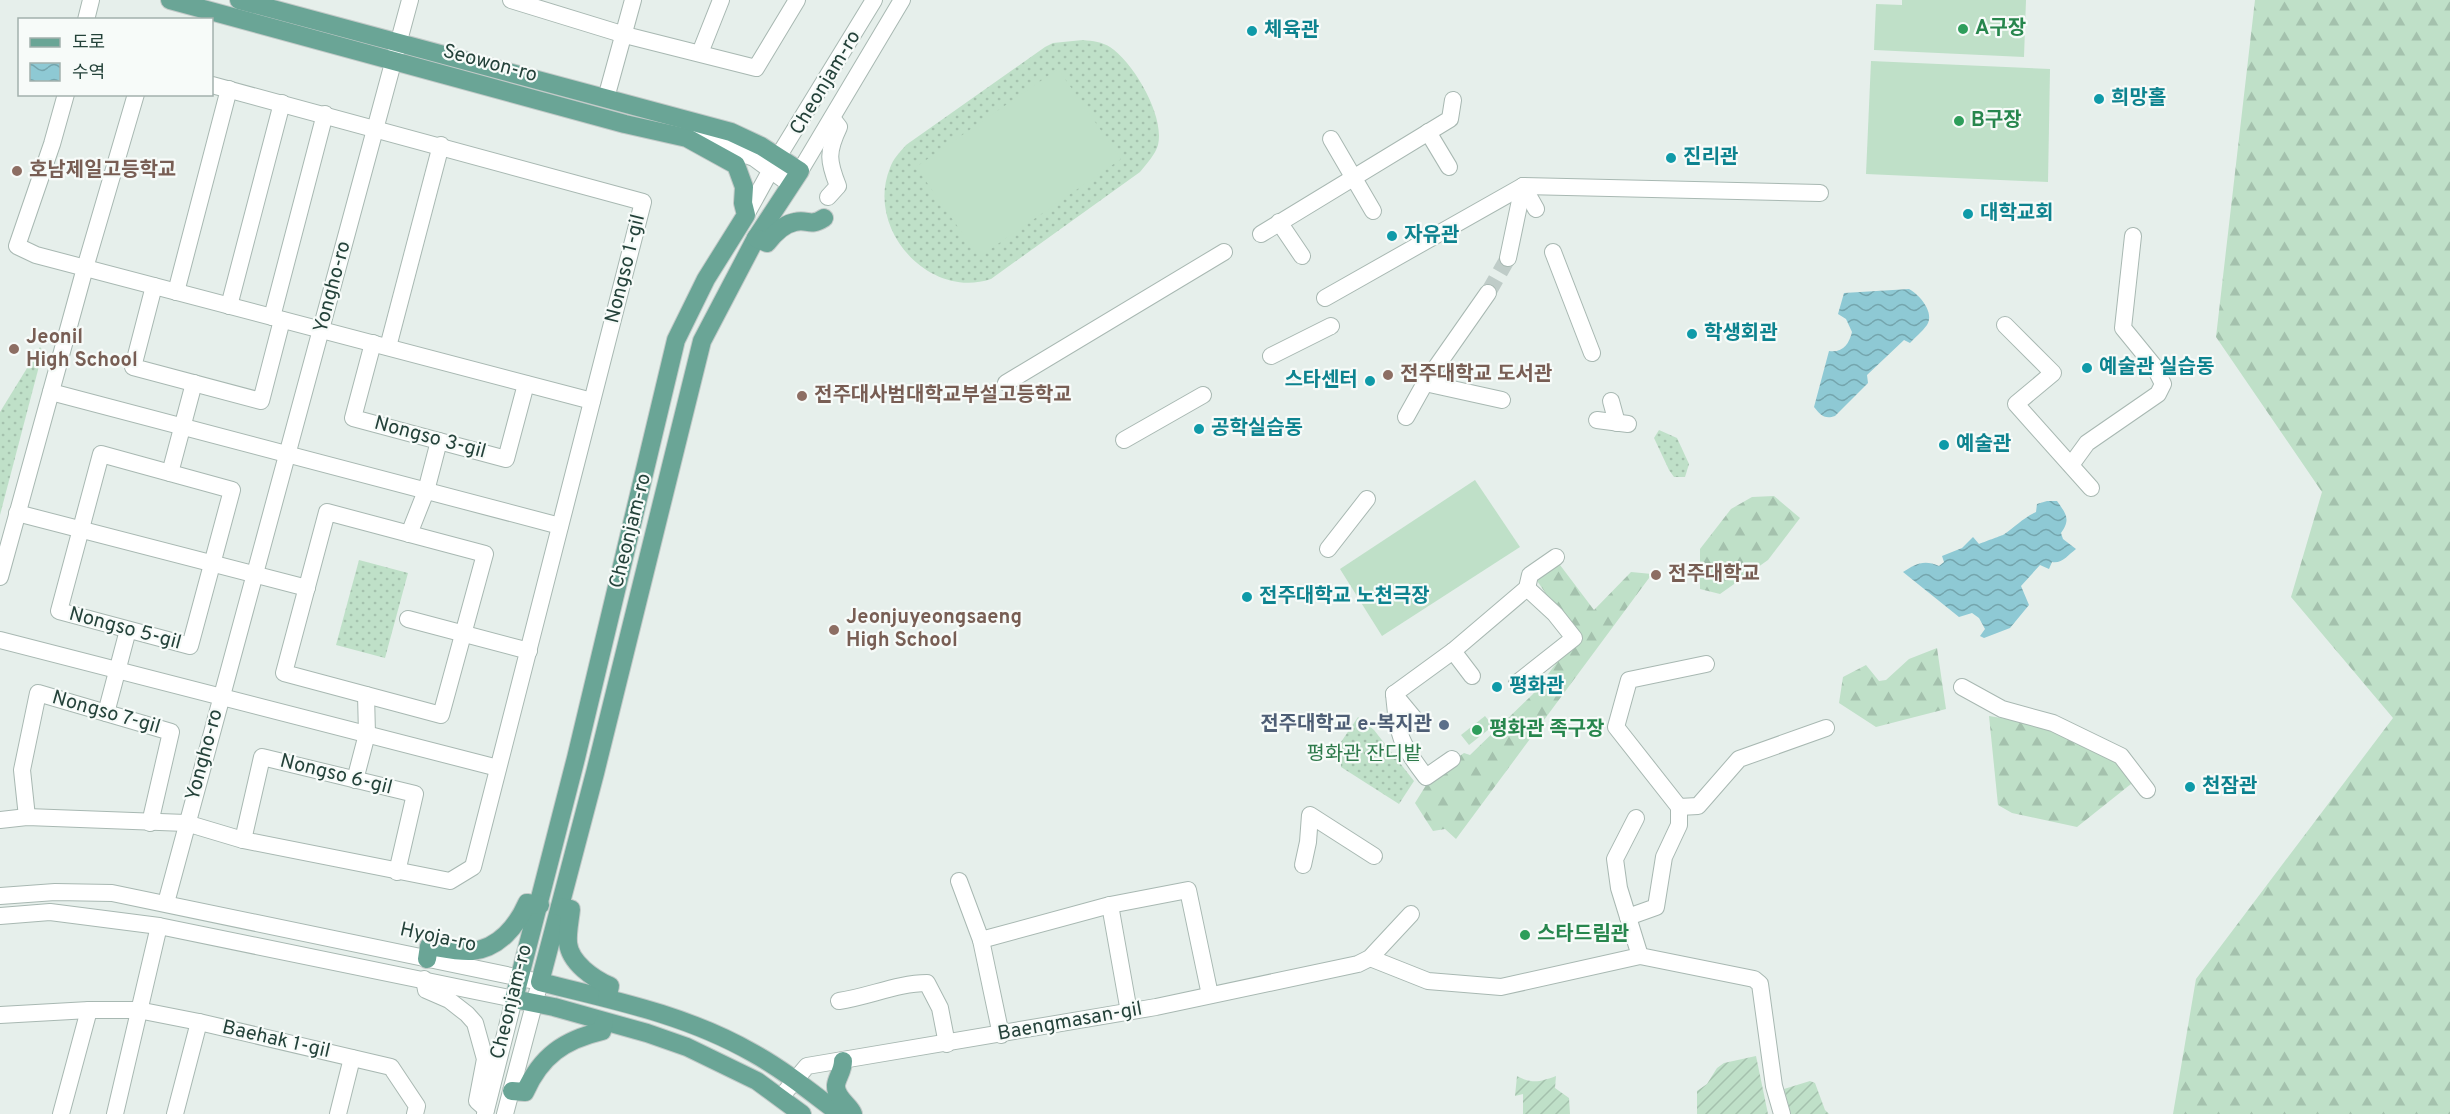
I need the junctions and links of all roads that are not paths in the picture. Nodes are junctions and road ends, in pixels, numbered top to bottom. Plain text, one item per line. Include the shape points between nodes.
1 (91, 0) edge
2 (170, 0) edge
3 (239, 0) edge
4 (410, 0) edge
5 (511, 0) edge
6 (633, 0) edge
7 (721, 0) edge
8 (797, 0) edge
9 (874, 0) edge
10 (902, 0) edge
11 (548, 5) edge
12 (86, 18) edge
13 (625, 34) junction
14 (399, 42) junction
15 (700, 53) junction
16 (395, 62) junction
17 (213, 85) edge
18 (229, 89) junction
19 (65, 96) edge
20 (135, 96) edge
21 (606, 98) junction
22 (1453, 100) dead end
23 (282, 103) junction
24 (325, 114) junction
25 (832, 118) junction
26 (376, 128) junction
27 (1428, 132) junction
28 (687, 138) junction
29 (1331, 139) dead end
30 (441, 146) junction
31 (774, 163) junction
32 (1449, 167) dead end
33 (1352, 176) junction
34 (795, 178) junction
35 (1523, 186) junction
36 (1820, 193) dead end
37 (828, 198) dead end
38 (1536, 209) dead end
39 (1373, 212) dead end
40 (746, 215) junction
41 (824, 219) dead end
42 (1279, 222) junction
43 (1261, 234) dead end
44 (2133, 236) dead end
45 (756, 238) junction
46 (1224, 252) dead end
47 (1553, 252) dead end
48 (1302, 256) dead end
49 (1508, 258) tunnel mouth
50 (85, 268) junction
51 (154, 286) junction
52 (176, 292) junction
53 (1488, 293) tunnel mouth
54 (1324, 298) dead end
55 (229, 306) junction
56 (277, 318) junction
57 (2005, 325) dead end
58 (1331, 326) dead end
59 (321, 330) junction
60 (380, 345) junction
61 (1593, 353) dead end
62 (1271, 356) dead end
63 (194, 383) junction
64 (1006, 383) dead end
65 (1425, 383) junction
66 (526, 384) junction
67 (51, 392) junction
68 (1203, 395) dead end
69 (1502, 400) dead end
70 (1611, 400) dead end
71 (592, 401) junction
72 (1406, 417) dead end
73 (1597, 420) dead end
74 (182, 426) junction
75 (1124, 440) dead end
76 (439, 441) junction
77 (287, 453) junction
78 (2071, 465) junction
79 (170, 473) junction
80 (2091, 488) dead end
81 (426, 491) junction
82 (1367, 499) dead end
83 (17, 513) junction
84 (560, 526) junction
85 (81, 529) junction
86 (409, 534) junction
87 (1328, 549) dead end
88 (1556, 557) dead end
89 (212, 563) junction
90 (255, 573) junction
91 (0, 577) edge
92 (307, 588) junction
93 (1527, 588) junction
94 (408, 619) dead end
95 (128, 630) junction
96 (463, 633) junction
97 (0, 640) edge
98 (528, 651) junction
99 (1453, 651) junction
100 (1706, 664) dead end
101 (118, 670) junction
102 (1472, 676) dead end
103 (1517, 683) dead end
104 (1962, 687) dead end
105 (1394, 694) junction
106 (366, 695) junction
107 (221, 697) junction
108 (106, 713) junction
109 (1418, 723) dead end
110 (1826, 728) dead end
111 (367, 734) junction
112 (1452, 759) dead end
113 (498, 768) junction
114 (355, 780) junction
115 (2147, 790) dead end
116 (1679, 807) junction
117 (27, 817) junction
118 (1636, 818) dead end
119 (0, 820) edge
120 (150, 823) junction
121 (186, 823) junction
122 (243, 840) junction
123 (1374, 856) dead end
124 (1303, 865) dead end
125 (397, 872) junction
126 (959, 881) dead end
127 (0, 896) edge
128 (166, 903) junction
129 (540, 905) junction
130 (1110, 905) junction
131 (560, 907) junction
132 (1412, 914) dead end
133 (0, 916) edge
134 (1628, 917) junction
135 (159, 926) junction
136 (981, 940) junction
137 (1640, 956) junction
138 (1370, 958) junction
139 (427, 959) junction
140 (520, 977) junction
141 (424, 979) junction
142 (540, 982) junction
143 (1210, 995) junction
144 (607, 998) junction
145 (514, 999) junction
146 (839, 1001) dead end
147 (534, 1003) junction
148 (89, 1010) junction
149 (138, 1010) junction
150 (1129, 1012) junction
151 (0, 1015) edge
152 (199, 1022) junction
153 (604, 1022) junction
154 (1001, 1035) junction
155 (947, 1044) junction
156 (352, 1058) junction
157 (843, 1061) junction
158 (795, 1080) junction
159 (512, 1091) junction
160 (781, 1097) junction
161 (63, 1108) edge
162 (485, 1112) edge
163 (115, 1114) edge
164 (175, 1114) edge
165 (338, 1114) edge
166 (415, 1114) edge
167 (505, 1114) edge
168 (802, 1114) edge
169 (840, 1114) edge
170 (853, 1114) edge
171 (1782, 1114) edge

1 - 12 street
2 - 16 main road, Seowon-ro
3 - 14 main road, Seowon-ro
4 - 14 street, Yongho-ro
5 - 11 street
6 - 13 street
7 - 15 street
8 - 15 street via 756,68
9 - 31 street, Cheonjam-ro
10 - 25 street, Cheonjam-ro
11 - 13 street
13 - 15 street
13 - 21 street
14 - 16 street, Yongho-ro
14 - 21 main road, Seowon-ro
16 - 26 street, Yongho-ro
16 - 28 main road, Seowon-ro
17 - 18 street, Nongso 1-gil
18 - 23 street, Nongso 1-gil
18 - 52 street
19 - 50 street via 17,246
20 - 50 street
21 - 31 main road, Seowon-ro via 731,132
22 - 27 street via 1450,119
23 - 24 street, Nongso 1-gil
23 - 55 street
24 - 26 street, Nongso 1-gil
24 - 56 street via 298,215
25 - 34 street, Cheonjam-ro
25 - 37 street via 840,126 829,162 838,186
26 - 30 street, Nongso 1-gil
26 - 59 street, Yongho-ro
27 - 32 street
27 - 33 street
28 - 31 street, Seowon-ro via 696,137
28 - 40 main road via 735,165 744,188
29 - 33 street
30 - 60 street, Nongso 3-gil via 413,252
30 - 71 street, Nongso 1-gil via 644,202
31 - 34 main road, Seowon-ro
31 - 40 street, Cheonjam-ro
33 - 39 street
33 - 42 street
34 - 45 main road, Cheonjam-ro
35 - 36 street
35 - 38 street
35 - 49 street
35 - 54 street
40 - 129 main road, Cheonjam-ro via 705,279 676,340
41 - 45 main road via 814,224 795,222 777,230 767,243
42 - 43 street
42 - 48 street
44 - 78 street via 2123,328 2154,366 2163,384 2158,394 2087,443
45 - 131 main road, Cheonjam-ro via 702,341
46 - 64 street
47 - 61 street
50 - 51 street
50 - 67 street
51 - 52 street
51 - 63 street via 133,367
52 - 55 street
53 - 65 street
55 - 56 street
56 - 59 street
56 - 63 street via 261,401
57 - 78 street via 2052,373 2016,404
58 - 62 street
59 - 60 street
59 - 77 street, Yongho-ro
60 - 66 street
60 - 76 street, Nongso 3-gil via 353,418
63 - 74 street
65 - 69 street
65 - 72 street
66 - 71 street
66 - 76 street, Nongso 3-gil via 506,459
67 - 74 street
67 - 83 street
68 - 75 street
70 - 73 street via 1623,423
71 - 84 street
74 - 77 street
74 - 79 street
76 - 81 street
77 - 81 street
77 - 90 street, Yongho-ro
78 - 80 street
79 - 85 street, Nongso 5-gil via 101,454
79 - 89 street, Nongso 5-gil via 232,490
81 - 84 street
81 - 86 street
82 - 87 street
83 - 85 street
83 - 91 street
84 - 98 street
85 - 89 street
85 - 95 street, Nongso 5-gil via 59,611
86 - 92 street via 327,512
86 - 96 street via 485,554
88 - 93 street via 1530,575
89 - 90 street
89 - 95 street, Nongso 5-gil via 190,646
90 - 92 street
90 - 107 street, Yongho-ro
92 - 106 street via 284,673
93 - 99 street
93 - 103 street via 1574,638
94 - 96 street
95 - 101 street
96 - 98 street
96 - 106 street via 441,715
97 - 101 street
98 - 113 street
99 - 102 street
99 - 105 street
100 - 116 street via 1629,680 1616,726
101 - 107 street
101 - 108 street
104 - 115 street via 2002,709 2053,723 2121,756
105 - 109 street
105 - 112 street via 1403,747 1426,777
106 - 111 street
107 - 111 street
107 - 121 street, Yongho-ro
108 - 117 street, Nongso 7-gil via 38,693 22,770
108 - 120 street, Nongso 7-gil via 171,732
110 - 116 street via 1739,759 1698,806
111 - 113 street
111 - 114 street
113 - 125 street via 473,867 450,881
114 - 122 street, Nongso 6-gil via 262,758
114 - 125 street, Nongso 6-gil via 415,794
116 - 134 street via 1679,825 1664,857 1656,907
117 - 119 street
117 - 120 street
118 - 134 street via 1615,859
120 - 121 street
121 - 122 street
121 - 128 street, Yongho-ro
122 - 125 street
123 - 124 street via 1310,815
126 - 136 street
127 - 128 street, Hyoja-ro via 55,891 112,893
128 - 139 street, Hyoja-ro
129 - 139 main road via 527,903 520,918 497,942 472,951 429,946
129 - 140 main road, Cheonjam-ro
130 - 136 street
130 - 143 street via 1188,890
130 - 150 street
131 - 142 main road, Cheonjam-ro
131 - 144 main road via 571,909 568,944 576,961 597,981 610,986
132 - 138 street, Baengmasan-gil
133 - 135 street via 50,912
134 - 137 street
135 - 141 street
135 - 149 street
136 - 154 street
137 - 138 street via 1501,987 1428,981
137 - 171 street via 1748,977 1760,984 1774,1086
138 - 143 street, Baengmasan-gil via 1358,964
139 - 140 street, Hyoja-ro
140 - 142 street, Hyoja-ro
140 - 145 main road, Cheonjam-ro
141 - 145 street
141 - 162 street via 426,990 449,1000 475,1023 485,1059 477,1101
142 - 144 main road, Hyoja-ro
142 - 147 street, Cheonjam-ro
143 - 150 street, Baengmasan-gil
144 - 158 main road, Hyoja-ro via 726,1038
145 - 147 main road
145 - 162 street, Cheonjam-ro
146 - 155 street via 927,983 940,1008
147 - 153 main road
147 - 159 street, Cheonjam-ro
148 - 149 street, Baehak 1-gil
148 - 151 street, Baehak 1-gil
148 - 161 street
149 - 152 street, Baehak 1-gil
149 - 163 street
150 - 154 street, Baengmasan-gil
152 - 156 street, Baehak 1-gil
152 - 164 street, Baehak 1-gil
153 - 159 main road via 602,1031 583,1035 551,1054 539,1065 525,1092
153 - 160 main road via 687,1047
154 - 155 street, Baengmasan-gil
155 - 157 street, Baengmasan-gil
156 - 165 street, Baehak 1-gil
156 - 166 street, Baehak 1-gil via 391,1067 417,1106
157 - 158 street, Baengmasan-gil via 807,1066
157 - 170 main road via 837,1094
158 - 160 street, Baengmasan-gil
158 - 169 main road, Hyoja-ro
159 - 167 street, Cheonjam-ro
160 - 168 main road

